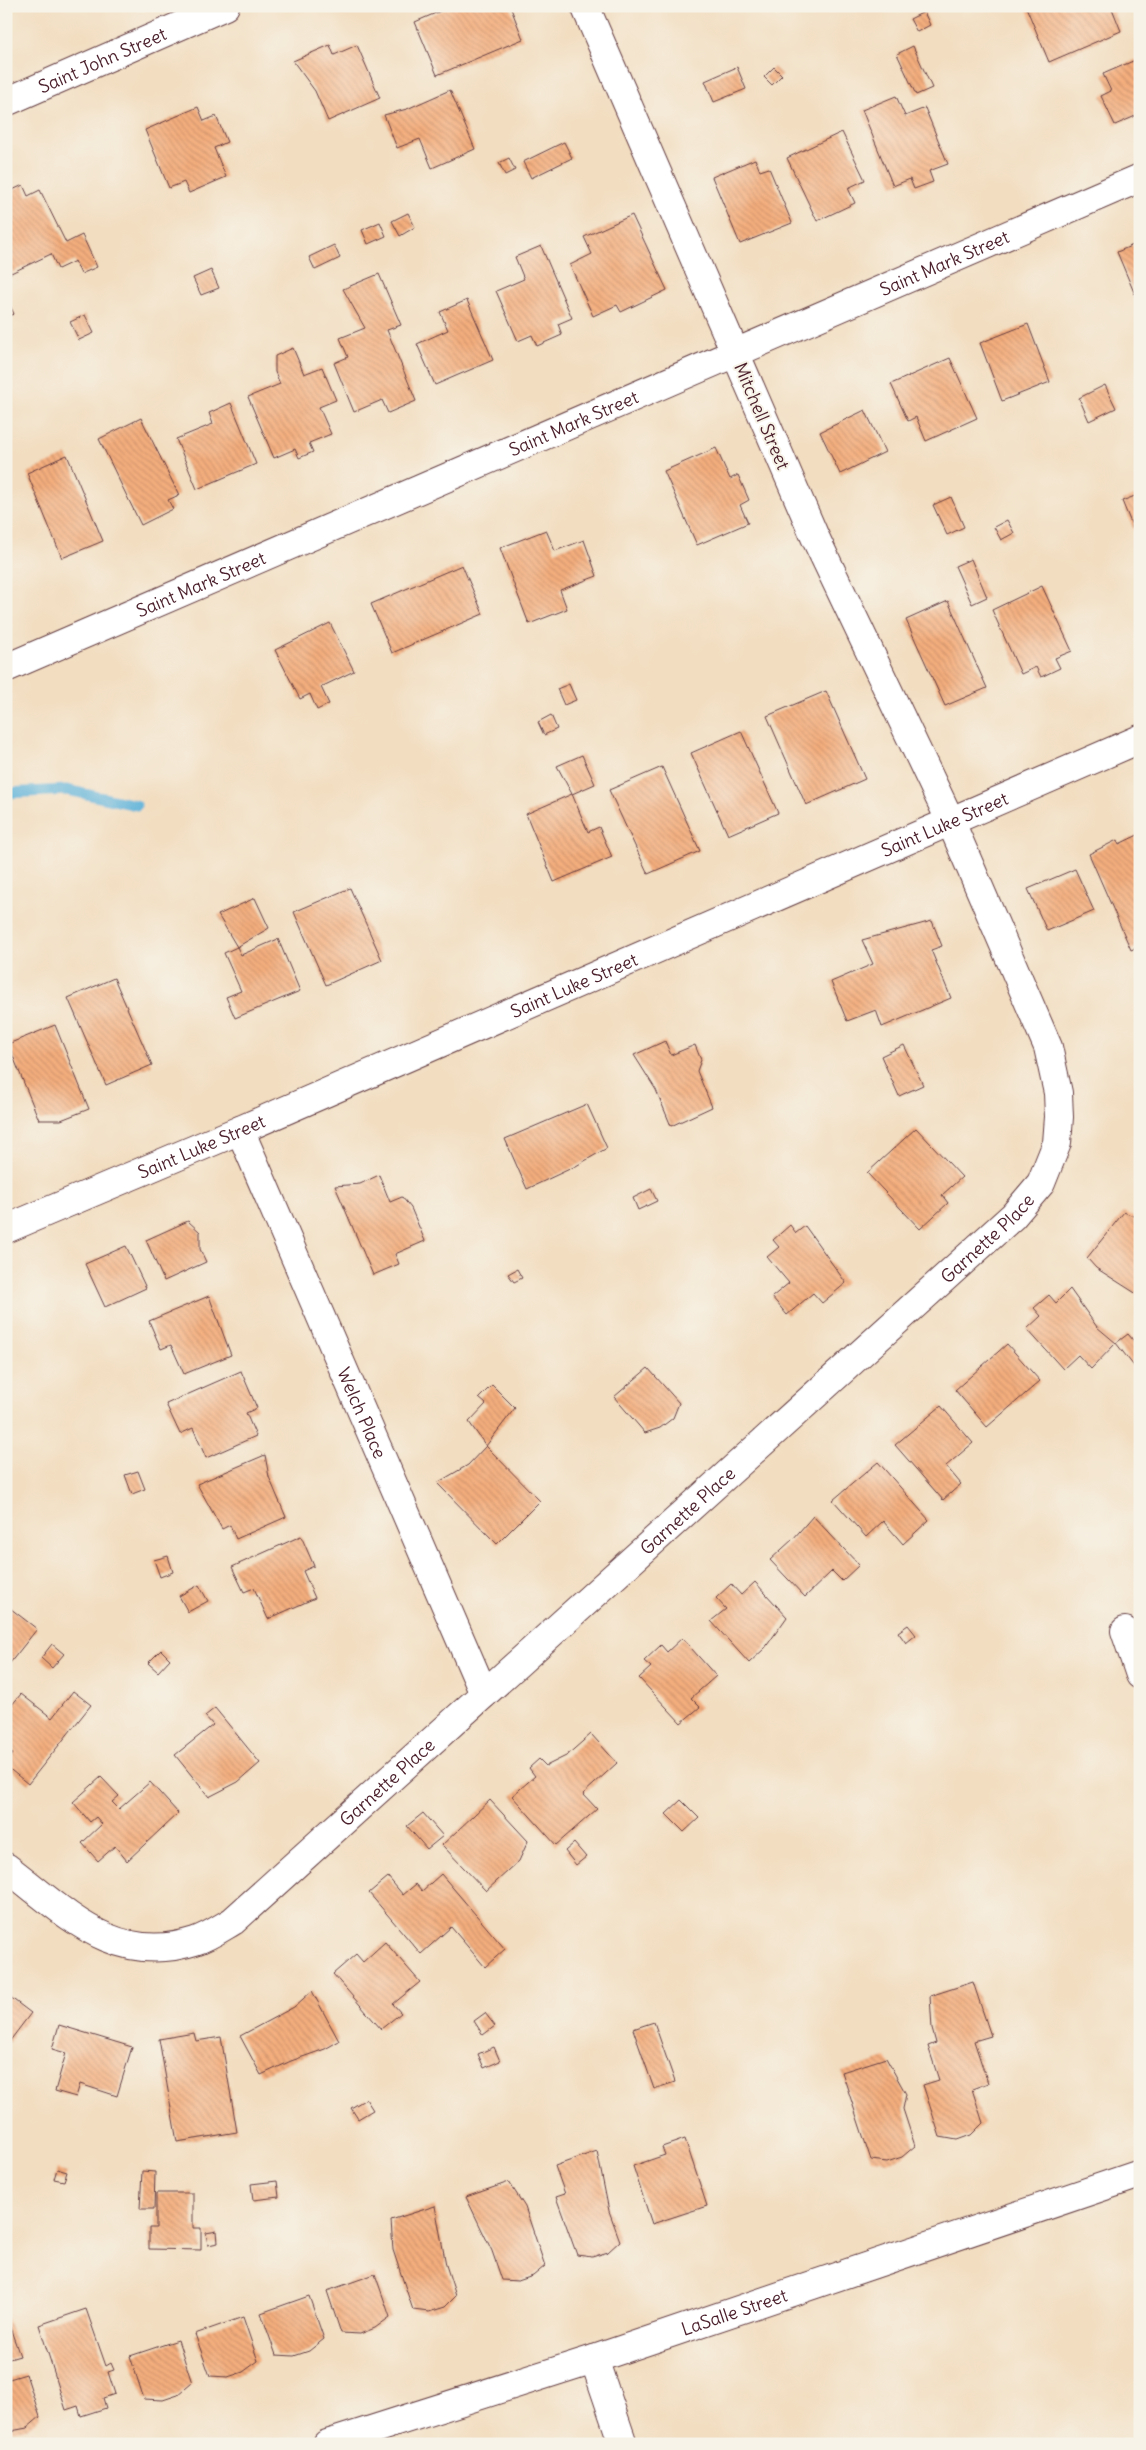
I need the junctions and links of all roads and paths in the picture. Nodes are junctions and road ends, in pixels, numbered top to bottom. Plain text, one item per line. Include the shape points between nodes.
1 (225, 6) edge
2 (585, 6) edge
3 (6, 102) edge
4 (1140, 178) edge
5 (735, 351) junction
6 (6, 668) edge
7 (1140, 739) edge
8 (950, 820) junction
9 (240, 1130) junction
10 (6, 1229) edge
11 (1125, 1631) dead end
12 (1140, 1675) edge
13 (484, 1694) junction
14 (6, 1867) edge
15 (1140, 2174) edge
16 (594, 2359) junction
17 (327, 2444) edge
18 (622, 2444) edge

1 - 3 street, Saint John Street
2 - 5 street, Mitchell Street
4 - 5 street, Saint Mark Street
5 - 6 street, Saint Mark Street
5 - 8 street, Mitchell Street via 815,537
7 - 8 street, Saint Luke Street
8 - 9 street, Saint Luke Street
8 - 13 street, Garnette Place via 1048,1047 1058,1092 1059,1117 1057,1143 1040,1183 1013,1216
9 - 10 street, Saint Luke Street
9 - 13 street, Welch Place
11 - 12 street
13 - 14 street, Garnette Place via 233,1921 198,1940 150,1947 111,1941 93,1932
15 - 16 street, LaSalle Street
16 - 17 street, LaSalle Street
16 - 18 street

